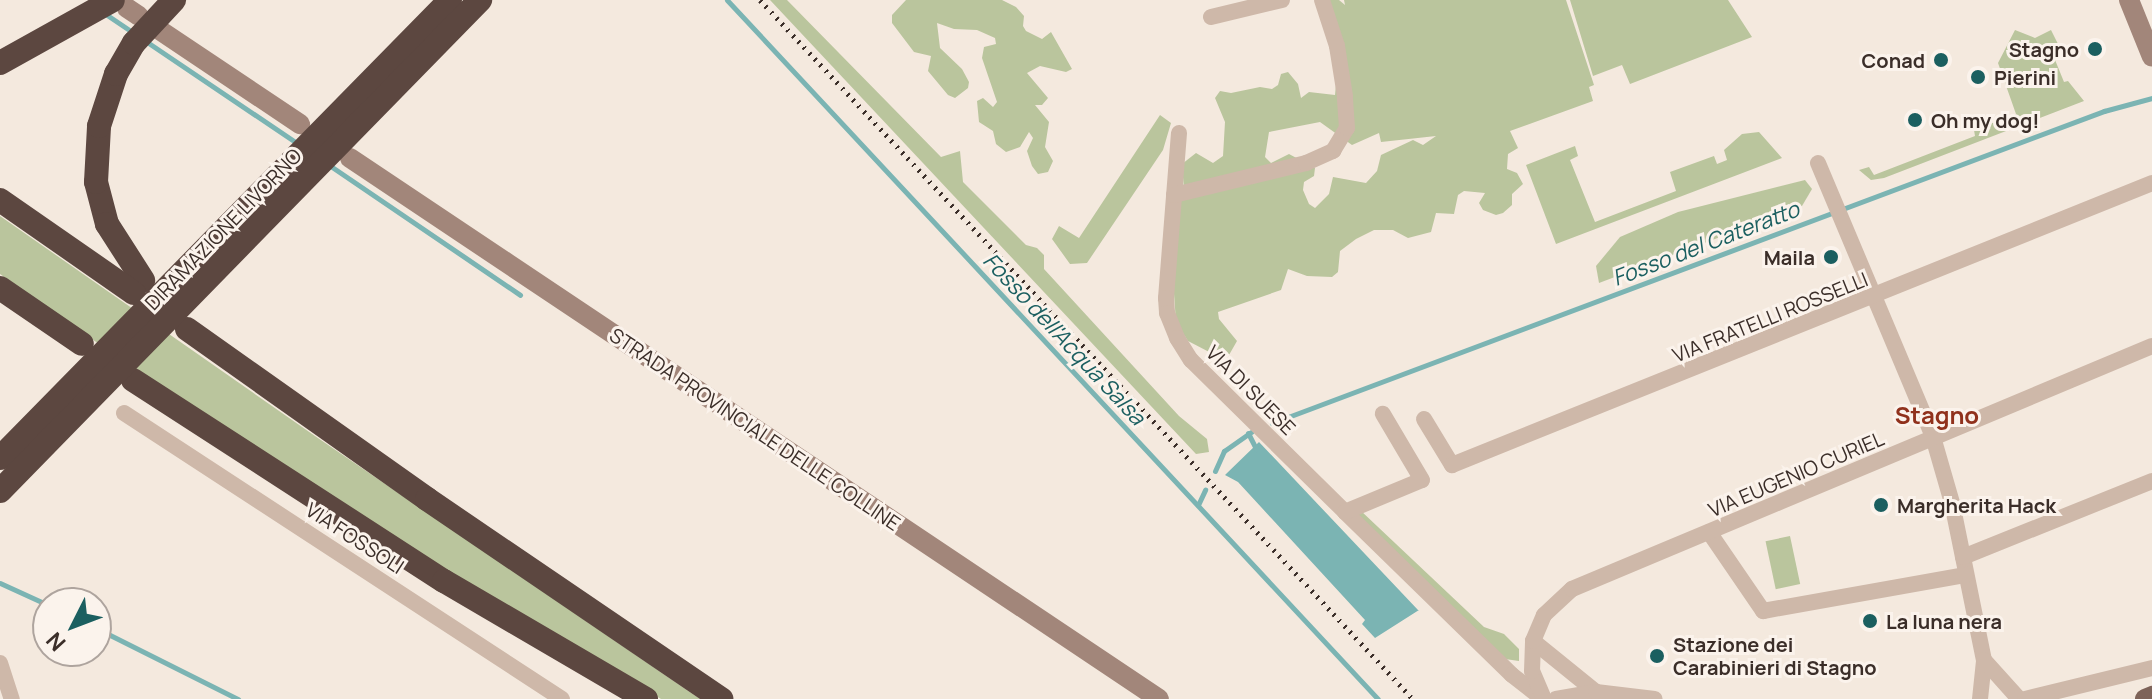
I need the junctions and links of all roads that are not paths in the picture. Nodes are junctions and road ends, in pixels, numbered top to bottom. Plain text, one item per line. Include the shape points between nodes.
1 (91, 0) edge
2 (174, 0) edge
3 (450, 0) edge
4 (480, 0) edge
5 (1282, 0) edge
6 (1322, 0) edge
7 (2129, 0) edge
8 (127, 8) edge
9 (1211, 17) dead end
10 (158, 29) dead end
11 (0, 51) edge
12 (2152, 57) edge
13 (0, 63) edge
14 (300, 124) dead end
15 (1179, 133) dead end
16 (350, 158) dead end
17 (1818, 163) dead end
18 (2152, 183) edge
19 (1174, 195) junction
20 (0, 200) edge
21 (0, 288) edge
22 (1876, 296) junction
23 (187, 329) dead end
24 (82, 344) dead end
25 (2152, 346) edge
26 (133, 380) dead end
27 (124, 413) dead end
28 (1383, 414) dead end
29 (1424, 419) dead end
30 (1933, 437) junction
31 (0, 458) edge
32 (2152, 481) edge
33 (0, 491) edge
34 (1345, 512) junction
35 (1709, 532) junction
36 (1963, 557) junction
37 (1966, 575) junction
38 (1533, 641) junction
39 (1984, 660) junction
40 (0, 663) edge
41 (2152, 668) edge
42 (1596, 692) junction
43 (2152, 696) edge
44 (12, 699) edge
45 (562, 699) edge
46 (646, 699) edge
47 (721, 699) edge
48 (1159, 699) edge
49 (1543, 699) edge
50 (1556, 699) edge
51 (1655, 699) edge
52 (1980, 699) edge
53 (2022, 699) edge
54 (2145, 699) edge

1 - 11 highway
2 - 20 highway, bridge via 134,43 116,74 99,126 96,182 107,224 138,286
3 - 31 highway, DIRAMAZIONE LIVORNO, bridge
4 - 33 highway, DIRAMAZIONE LIVORNO, bridge
5 - 9 street
6 - 19 street via 1337,46 1347,128 1333,151 1306,163
7 - 12 main road
8 - 13 highway
10 - 14 main road
15 - 19 street, VIA DI SUESE
16 - 48 main road, STRADA PROVINCIALE DELLE COLLINE
17 - 22 street
18 - 22 street, VIA FRATELLI ROSSELLI
19 - 34 street, VIA DI SUESE via 1166,298 1172,328 1191,360
21 - 24 highway
22 - 29 street, VIA FRATELLI ROSSELLI via 1452,465
22 - 30 street
23 - 47 highway
25 - 30 street, VIA EUGENIO CURIEL
26 - 46 highway via 444,581
27 - 45 street, VIA FOSSOLI
28 - 34 street via 1422,480
30 - 35 street, VIA EUGENIO CURIEL
30 - 36 street
32 - 36 street
34 - 49 street, VIA DI SUESE
35 - 37 street via 1763,611
35 - 38 street, VIA EUGENIO CURIEL via 1572,589 1544,615
36 - 37 street
37 - 39 street
38 - 42 street
38 - 49 street via 1532,671
39 - 52 street
39 - 53 street
40 - 44 street
41 - 53 street
42 - 50 street
42 - 51 street
43 - 54 main road

